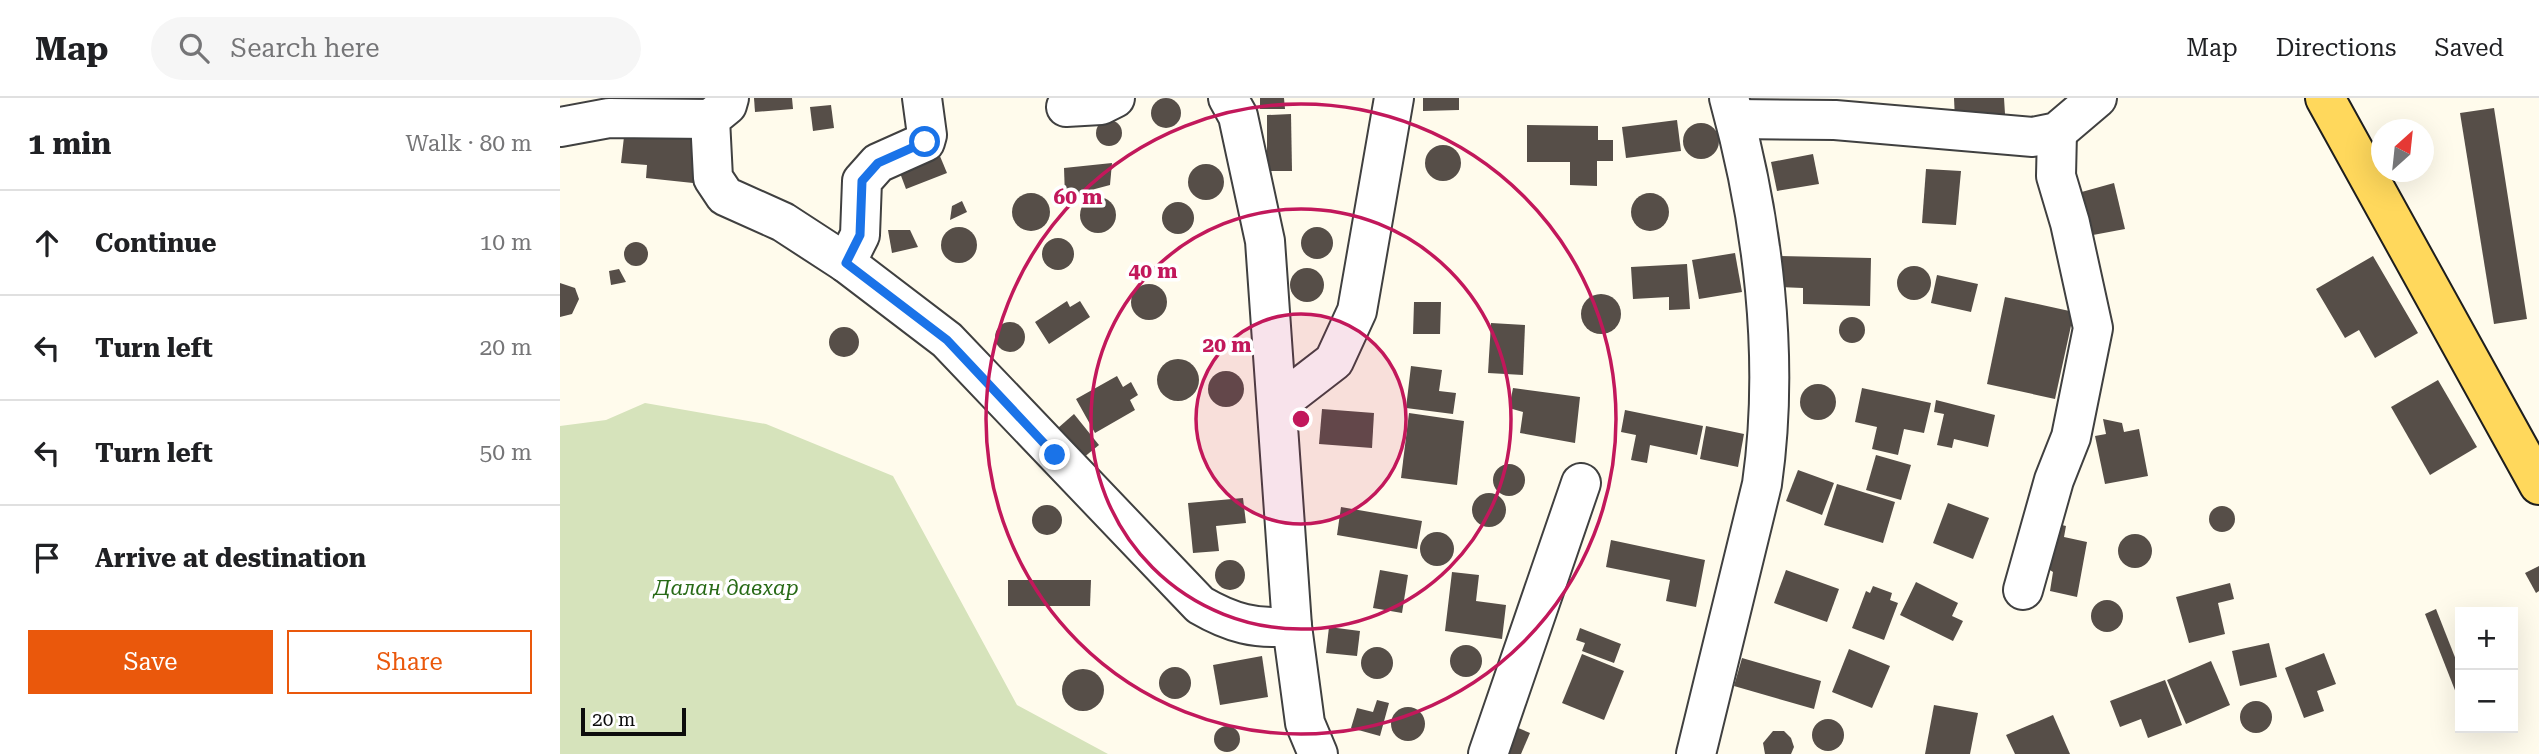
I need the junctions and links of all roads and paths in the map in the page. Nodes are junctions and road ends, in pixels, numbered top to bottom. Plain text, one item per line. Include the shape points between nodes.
1 (922, 98) edge
2 (1115, 98) edge
3 (1228, 98) edge
4 (1394, 98) edge
5 (2097, 98) edge
6 (2325, 98) edge
7 (1066, 107) dead end
8 (720, 108) edge
9 (1732, 109) edge
10 (560, 127) edge
11 (2056, 132) junction
12 (846, 263) junction
13 (1277, 405) junction
14 (1581, 483) dead end
15 (2539, 485) edge
16 (2023, 590) dead end
17 (1292, 626) junction
18 (1318, 754) edge
19 (1488, 754) edge
20 (1696, 754) edge

1 - 12 street via 925,142 878,163 862,181 860,235
2 - 7 street via 1101,105
3 - 13 street via 1238,116 1265,241
4 - 13 street via 1357,311 1334,361
5 - 11 street
6 - 15 main road
8 - 10 street
8 - 12 street via 713,178 725,196 783,222
9 - 11 street via 2033,137
9 - 20 street via 1753,198 1763,294 1768,347 1767,447 1762,485
11 - 16 street via 2056,176 2093,328 2071,437
12 - 17 street via 947,340 1200,605 1240,625 1265,629
13 - 17 street
14 - 19 street
17 - 18 street via 1305,723

